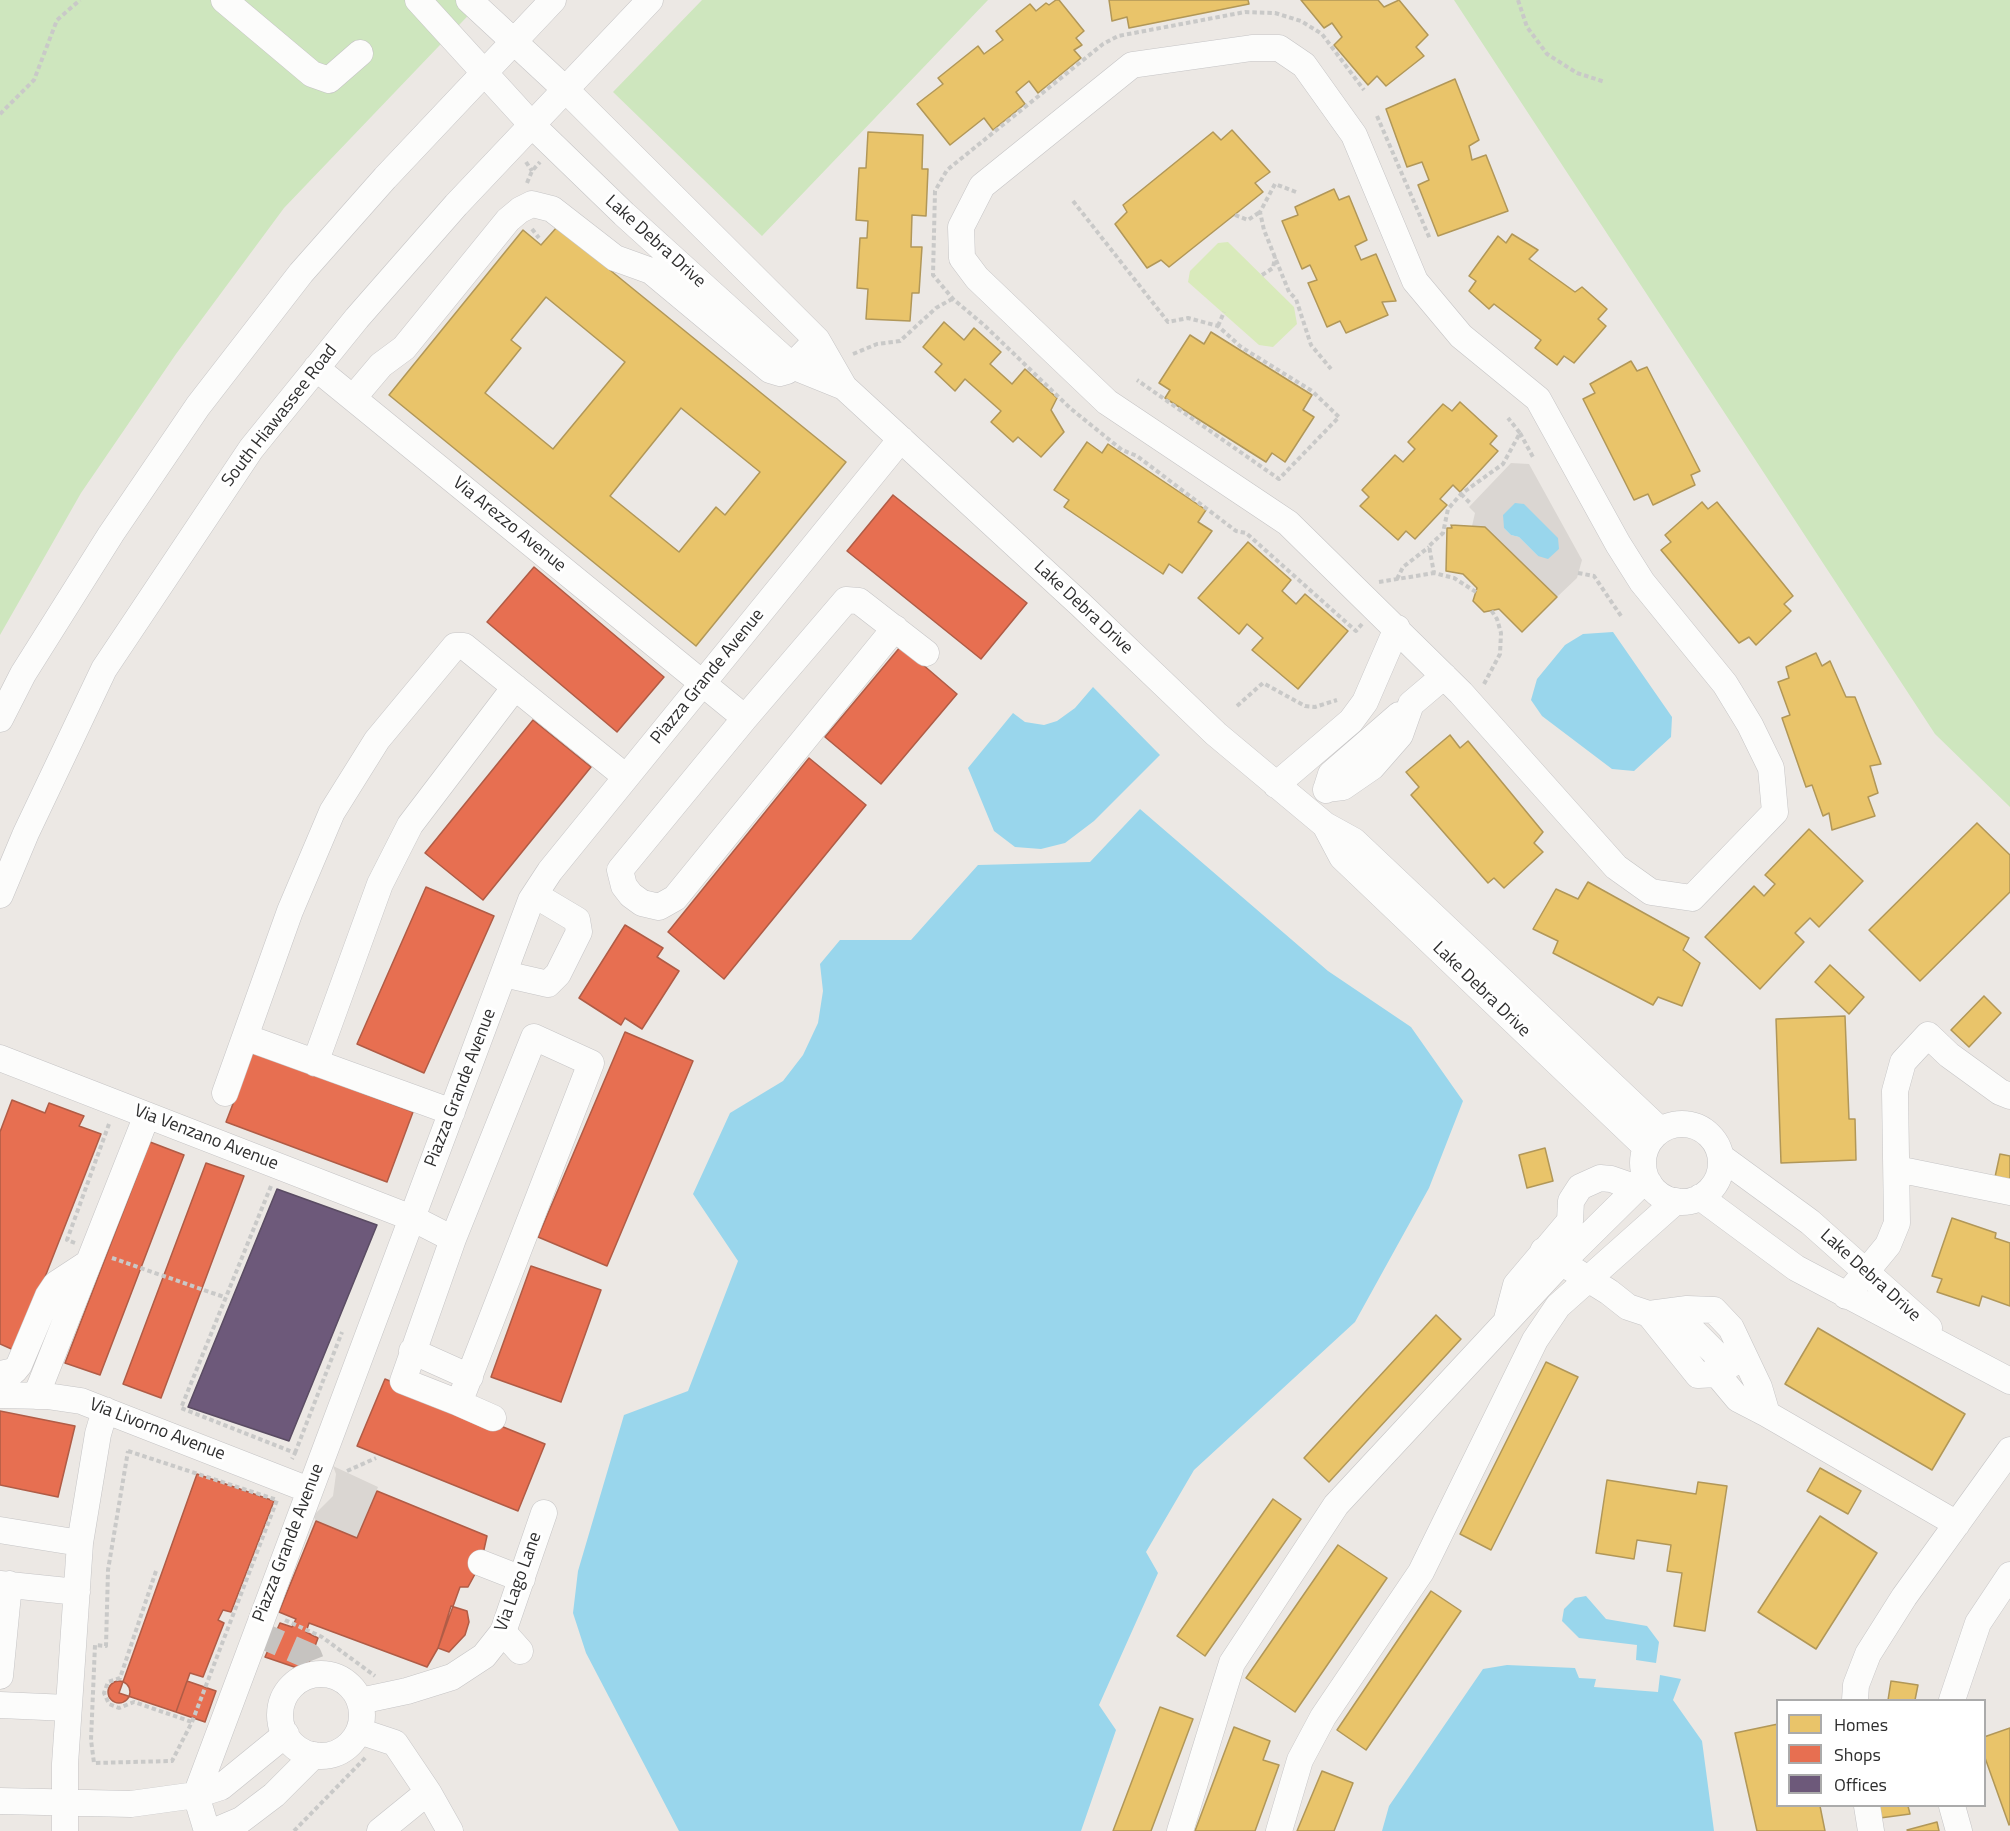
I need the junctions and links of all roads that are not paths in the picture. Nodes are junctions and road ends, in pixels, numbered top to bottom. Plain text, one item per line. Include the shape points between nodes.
1 (224, 0) edge
2 (418, 0) edge
3 (469, 0) edge
4 (553, 0) edge
5 (650, 0) edge
6 (514, 42) junction
7 (360, 53) dead end
8 (482, 74) junction
9 (566, 90) junction
10 (532, 126) junction
11 (723, 247) junction
12 (693, 277) junction
13 (816, 340) junction
14 (792, 366) junction
15 (316, 368) junction
16 (844, 387) junction
17 (353, 398) junction
18 (901, 439) junction
19 (895, 628) junction
20 (1397, 628) junction
21 (926, 652) dead end
22 (1444, 676) junction
23 (703, 682) junction
24 (515, 687) junction
25 (1411, 704) junction
26 (745, 718) junction
27 (0, 719) edge
28 (1351, 721) junction
29 (1371, 740) junction
30 (626, 777) junction
31 (1276, 784) junction
32 (1326, 789) junction
33 (1318, 819) junction
34 (0, 895) edge
35 (535, 895) junction
36 (504, 974) junction
37 (245, 1037) junction
38 (0, 1058) edge
39 (315, 1063) junction
40 (225, 1093) dead end
41 (2010, 1096) edge
42 (452, 1112) junction
43 (147, 1115) junction
44 (1653, 1138) junction
45 (1721, 1157) junction
46 (1897, 1169) junction
47 (1643, 1185) junction
48 (2010, 1192) edge
49 (1688, 1199) junction
50 (412, 1218) junction
51 (1570, 1221) junction
52 (1592, 1233) junction
53 (453, 1239) junction
54 (1616, 1254) junction
55 (91, 1257) junction
56 (1552, 1257) junction
57 (1865, 1272) junction
58 (1599, 1286) junction
59 (1846, 1296) junction
60 (1649, 1314) junction
61 (1506, 1322) junction
62 (1535, 1340) junction
63 (412, 1352) junction
64 (1959, 1354) junction
65 (1743, 1356) junction
66 (0, 1374) edge
67 (1717, 1374) junction
68 (470, 1377) junction
69 (2010, 1381) edge
70 (0, 1395) edge
71 (36, 1395) junction
72 (459, 1404) junction
73 (105, 1410) junction
74 (1767, 1414) junction
75 (493, 1418) dead end
76 (2010, 1450) edge
77 (309, 1490) junction
78 (544, 1513) dead end
79 (1957, 1524) junction
80 (0, 1530) edge
81 (80, 1542) junction
82 (481, 1563) dead end
83 (2010, 1575) edge
84 (522, 1579) junction
85 (4, 1584) edge
86 (77, 1592) junction
87 (503, 1632) junction
88 (520, 1652) dead end
89 (0, 1677) edge
90 (369, 1693) junction
91 (1855, 1699) edge
92 (1953, 1699) edge
93 (0, 1705) edge
94 (68, 1708) junction
95 (359, 1731) junction
96 (286, 1734) junction
97 (213, 1748) junction
98 (314, 1755) junction
99 (248, 1767) junction
100 (428, 1792) junction
101 (196, 1795) junction
102 (0, 1801) edge
103 (65, 1803) junction
104 (1867, 1807) edge
105 (1952, 1807) edge
106 (65, 1831) edge
107 (207, 1831) edge
108 (214, 1831) edge
109 (380, 1831) edge
110 (450, 1831) edge
111 (1180, 1831) edge
112 (1279, 1831) edge
113 (1871, 1831) edge
114 (1959, 1831) edge

1 - 7 street via 312,74 329,80
2 - 8 street, Lake Debra Drive
3 - 6 street, Lake Debra Drive
4 - 6 street
5 - 9 street, South Hiawassee Road
6 - 8 street
6 - 9 street, Lake Debra Drive
8 - 10 street, Lake Debra Drive
8 - 27 street via 301,273 198,406 104,544 23,674
9 - 10 street, South Hiawassee Road
9 - 11 street, Lake Debra Drive
10 - 12 street, Lake Debra Drive
10 - 15 street, South Hiawassee Road via 434,230
11 - 12 street
11 - 13 street, Lake Debra Drive
12 - 14 street, Lake Debra Drive
13 - 14 street
13 - 16 street, Lake Debra Drive
14 - 16 street, Lake Debra Drive
14 - 17 street via 783,372 770,370 651,271 615,258 552,209 532,204 508,220 404,348 381,365
15 - 17 street, Via Arezzo Avenue
15 - 34 street, South Hiawassee Road via 251,449 104,669
16 - 18 street, Lake Debra Drive
17 - 23 street, Via Arezzo Avenue
18 - 23 street, Piazza Grande Avenue
18 - 31 street, Lake Debra Drive via 1216,734
19 - 21 street
19 - 26 street via 859,601 846,600
19 - 26 street via 675,898 659,907 642,903 624,886 620,870
20 - 22 street
20 - 22 street via 1288,523 1107,402 977,278 962,258 961,227 982,186 1132,65 1252,48 1279,48 1304,65 1354,135 1415,281 1461,336 1538,399 1642,582 1725,684 1771,768 1775,812 1692,898 1651,892 1616,867
20 - 28 street via 1365,702
22 - 25 street
23 - 26 street, Via Arezzo Avenue
23 - 30 street, Piazza Grande Avenue
24 - 30 street
24 - 37 street via 464,646 455,646 377,740 332,812 290,911
24 - 39 street via 410,825 380,884
25 - 29 street
25 - 32 street via 1400,735 1372,767 1343,787
28 - 29 street
28 - 31 street
29 - 32 street via 1331,774
30 - 35 street, Piazza Grande Avenue
31 - 33 street, Lake Debra Drive
32 - 33 street
33 - 44 street, Lake Debra Drive via 1342,856
35 - 36 street, Piazza Grande Avenue
35 - 36 street via 577,920 579,932 558,974 548,984
36 - 42 street, Piazza Grande Avenue
37 - 39 street
37 - 40 street
38 - 43 street, Via Venzano Avenue
39 - 42 street
41 - 46 street via 1949,1055 1928,1035 1903,1062 1895,1091
42 - 50 street, Piazza Grande Avenue
43 - 50 street, Via Venzano Avenue
43 - 55 street
44 - 45 street via 1684,1123 1702,1129 1714,1139
44 - 47 street via 1643,1168
45 - 49 street via 1720,1175 1707,1193
45 - 57 street, Lake Debra Drive via 1810,1222
46 - 48 street
46 - 57 street via 1897,1223 1887,1245
47 - 49 street via 1660,1196
47 - 51 street via 1600,1178 1580,1187 1571,1201
47 - 52 street
49 - 54 street
49 - 59 street, Lake Debra Drive
50 - 53 street, Via Venzano Avenue
50 - 77 street, Piazza Grande Avenue
51 - 52 street
51 - 56 street
52 - 54 street
52 - 56 street
53 - 63 street
53 - 68 street via 534,1037 591,1063
54 - 58 street
55 - 66 street via 56,1284 19,1365 14,1371
55 - 71 street
56 - 58 street
56 - 61 street via 1516,1285
57 - 59 street
57 - 64 street, Lake Debra Drive
58 - 60 street via 1628,1307
58 - 62 street via 1558,1306
59 - 64 street, Lake Debra Drive
60 - 65 street via 1714,1310 1731,1328
60 - 67 street via 1698,1375
61 - 62 street
61 - 111 street via 1336,1505 1232,1663
62 - 112 street via 1421,1572 1323,1716 1300,1760
63 - 68 street
63 - 72 street via 402,1381
64 - 69 street, Lake Debra Drive
65 - 67 street
65 - 74 street via 1760,1387
67 - 74 street via 1738,1399
68 - 72 street
70 - 71 street, Via Livorno Avenue
71 - 73 street, Via Livorno Avenue via 81,1401
72 - 75 street
73 - 77 street, Via Livorno Avenue
73 - 81 street
74 - 79 street
76 - 79 street
77 - 97 street, Piazza Grande Avenue
78 - 84 street, Via Lago Lane
79 - 91 street via 1868,1654 1856,1685
80 - 81 street
81 - 86 street
82 - 84 street
83 - 92 street via 1978,1623
84 - 87 street, Via Lago Lane
85 - 86 street
85 - 89 street
86 - 94 street
87 - 88 street
87 - 90 street, Via Lago Lane via 484,1656 452,1677 407,1691
90 - 95 street
90 - 96 street via 314,1668 284,1698 281,1719
93 - 94 street
94 - 103 street
95 - 98 street via 341,1750
95 - 100 street via 394,1743
96 - 98 street via 295,1746
96 - 99 street
97 - 99 street via 231,1767
97 - 101 street, Piazza Grande Avenue
98 - 108 street via 242,1820
99 - 101 street via 221,1787
100 - 109 street
100 - 110 street
101 - 103 street via 131,1804
101 - 107 street
102 - 103 street
103 - 106 street
104 - 113 street
105 - 114 street

